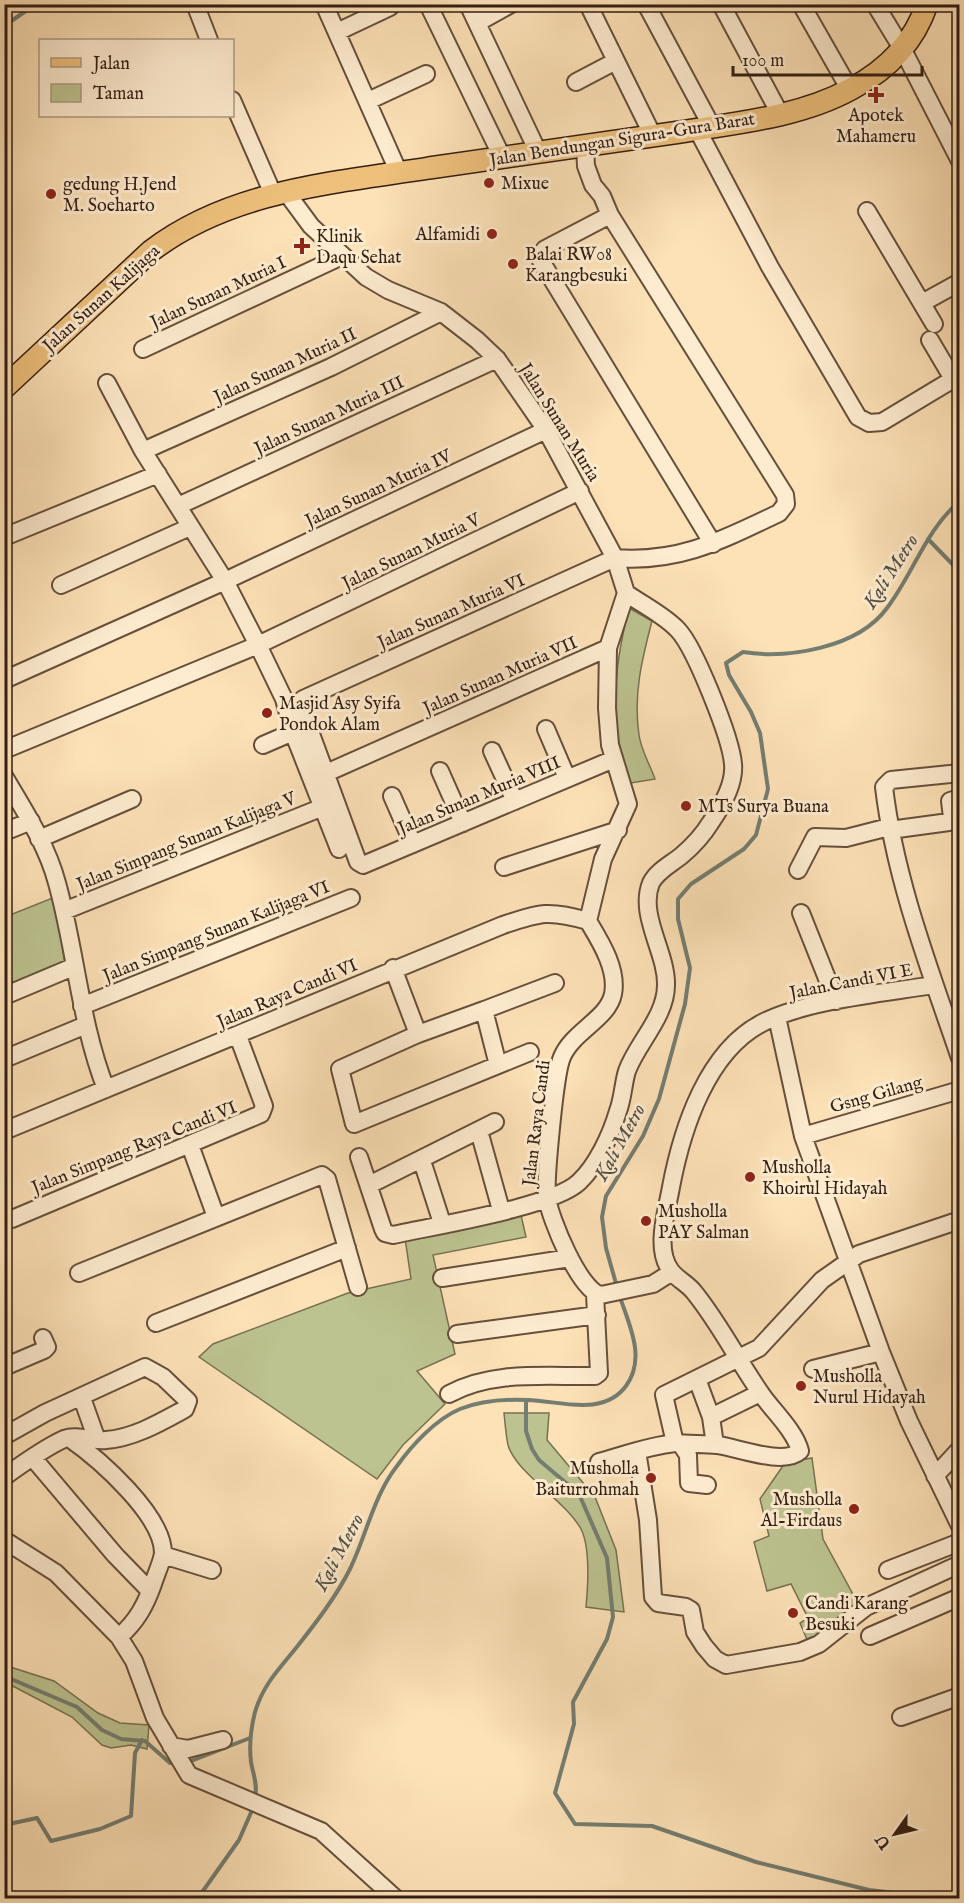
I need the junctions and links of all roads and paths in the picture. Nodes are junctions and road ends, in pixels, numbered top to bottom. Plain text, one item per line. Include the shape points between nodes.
1 (195, 4) edge
2 (324, 4) edge
3 (428, 4) edge
4 (468, 4) edge
5 (511, 4) edge
6 (588, 4) edge
7 (646, 4) edge
8 (721, 4) edge
9 (801, 4) edge
10 (875, 4) edge
11 (927, 4) edge
12 (390, 7) dead end
13 (477, 23) junction
14 (337, 32) junction
15 (209, 39) edge
16 (903, 50) junction
17 (616, 61) junction
18 (426, 74) dead end
19 (576, 82) dead end
20 (850, 90) junction
21 (368, 101) junction
22 (234, 104) edge
23 (780, 114) junction
24 (705, 128) junction
25 (653, 136) junction
26 (586, 151) junction
27 (538, 152) junction
28 (502, 157) junction
29 (960, 161) edge
30 (399, 173) junction
31 (280, 193) junction
32 (867, 211) dead end
33 (610, 215) junction
34 (342, 256) junction
35 (960, 282) edge
36 (922, 303) junction
37 (441, 312) junction
38 (143, 349) dead end
39 (497, 359) junction
40 (956, 377) edge
41 (107, 383) dead end
42 (4, 388) edge
43 (546, 430) junction
44 (143, 451) junction
45 (158, 474) junction
46 (580, 491) junction
47 (178, 506) junction
48 (190, 527) junction
49 (4, 537) edge
50 (713, 544) junction
51 (615, 558) junction
52 (225, 581) junction
53 (61, 585) dead end
54 (626, 593) junction
55 (258, 645) junction
56 (608, 648) junction
57 (4, 680) edge
58 (546, 729) dead end
59 (293, 732) junction
60 (263, 745) dead end
61 (4, 750) edge
62 (492, 751) dead end
63 (614, 759) junction
64 (441, 771) dead end
65 (960, 773) edge
66 (324, 774) junction
67 (4, 776) edge
68 (567, 778) junction
69 (392, 796) dead end
70 (960, 798) edge
71 (132, 799) dead end
72 (515, 801) junction
73 (323, 807) junction
74 (31, 821) junction
75 (463, 823) junction
76 (889, 829) junction
77 (618, 830) junction
78 (4, 832) edge
79 (39, 839) junction
80 (413, 844) junction
81 (339, 849) dead end
82 (504, 867) dead end
83 (798, 870) dead end
84 (351, 898) dead end
85 (64, 911) junction
86 (801, 913) dead end
87 (588, 921) junction
88 (73, 968) junction
89 (393, 968) junction
90 (555, 982) dead end
91 (933, 985) junction
92 (4, 996) edge
93 (836, 1001) junction
94 (89, 1004) junction
95 (484, 1010) junction
96 (777, 1017) junction
97 (86, 1025) junction
98 (418, 1034) junction
99 (238, 1036) junction
100 (530, 1052) dead end
101 (960, 1058) edge
102 (4, 1059) edge
103 (498, 1065) junction
104 (106, 1089) junction
105 (960, 1090) edge
106 (495, 1122) dead end
107 (4, 1131) edge
108 (803, 1136) junction
109 (481, 1138) dead end
110 (190, 1145) junction
111 (359, 1157) dead end
112 (423, 1167) dead end
113 (369, 1185) junction
114 (547, 1200) junction
115 (501, 1210) junction
116 (216, 1217) junction
117 (12, 1219) dead end
118 (960, 1220) edge
119 (442, 1224) junction
120 (347, 1248) junction
121 (570, 1258) junction
122 (850, 1260) junction
123 (672, 1272) junction
124 (79, 1273) dead end
125 (442, 1278) dead end
126 (358, 1287) dead end
127 (593, 1290) junction
128 (592, 1315) junction
129 (156, 1323) dead end
130 (456, 1334) dead end
131 (43, 1338) dead end
132 (881, 1352) junction
133 (739, 1358) junction
134 (4, 1367) edge
135 (813, 1369) dead end
136 (697, 1379) junction
137 (760, 1393) junction
138 (449, 1394) dead end
139 (82, 1398) junction
140 (711, 1417) junction
141 (4, 1436) edge
142 (69, 1438) junction
143 (97, 1440) junction
144 (678, 1443) junction
145 (715, 1445) junction
146 (960, 1449) edge
147 (637, 1451) junction
148 (33, 1458) junction
149 (599, 1462) dead end
150 (935, 1476) junction
151 (4, 1477) edge
152 (707, 1485) dead end
153 (960, 1526) edge
154 (4, 1540) edge
155 (960, 1542) edge
156 (163, 1555) junction
157 (960, 1564) edge
158 (212, 1570) dead end
159 (888, 1570) dead end
160 (150, 1591) junction
161 (960, 1597) edge
162 (870, 1636) dead end
163 (119, 1637) junction
164 (960, 1696) edge
165 (901, 1717) dead end
166 (224, 1740) dead end
167 (173, 1749) junction
168 (395, 1899) edge

1 - 15 street
2 - 14 street
3 - 28 street
4 - 13 street
5 - 13 street
6 - 17 street
7 - 24 street
8 - 23 street
9 - 20 street
10 - 16 street
11 - 16 main road, Jalan Bendungan Sigura-Gura Barat via 918,29
12 - 14 street
13 - 27 street
14 - 21 street
16 - 20 main road, Jalan Bendungan Sigura-Gura Barat
16 - 29 street
17 - 19 street
17 - 25 street
18 - 21 street
20 - 23 main road, Jalan Bendungan Sigura-Gura Barat
21 - 30 street
22 - 31 street, Jalan Sunan Muria
23 - 24 main road, Jalan Bendungan Sigura-Gura Barat
24 - 25 main road, Jalan Bendungan Sigura-Gura Barat
24 - 40 street via 770,267 858,417 869,423 882,422
25 - 26 main road, Jalan Bendungan Sigura-Gura Barat
26 - 27 main road, Jalan Bendungan Sigura-Gura Barat
26 - 33 street via 586,166 593,185
27 - 28 main road, Jalan Bendungan Sigura-Gura Barat
28 - 30 main road, Jalan Bendungan Sigura-Gura Barat
30 - 31 main road, Jalan Bendungan Sigura-Gura Barat
31 - 34 street, Jalan Sunan Muria
31 - 42 main road, Jalan Sunan Kalijaga via 219,212 168,238
32 - 36 street
33 - 50 street via 545,249 541,261
33 - 50 street via 786,500 779,513
34 - 37 street, Jalan Sunan Muria via 376,284
34 - 38 street, Jalan Sunan Muria I
35 - 36 street
36 - 40 street via 932,332
37 - 39 street, Jalan Sunan Muria
37 - 44 street, Jalan Sunan Muria II via 331,367
39 - 43 street, Jalan Sunan Muria
39 - 47 street, Jalan Sunan Muria III
41 - 44 street
43 - 46 street, Jalan Sunan Muria
43 - 52 street, Jalan Sunan Muria IV
44 - 45 street
45 - 47 street
45 - 49 street
46 - 51 street, Jalan Sunan Muria
46 - 55 street, Jalan Sunan Muria V
47 - 48 street
48 - 52 street
48 - 53 street
50 - 51 street via 669,558
51 - 54 street, Jalan Sunan Muria
51 - 66 street, Jalan Sunan Muria VI via 303,699 301,710
52 - 55 street
52 - 57 street, Jalan Sunan Muria IV
54 - 56 street
54 - 114 street via 672,624 687,643 727,737 733,764 731,783 697,842 652,883 649,908 665,966 664,1000 628,1070 619,1111 592,1167 579,1183
55 - 59 street via 284,699
55 - 61 street, Jalan Sunan Muria V
56 - 63 street via 607,708
56 - 66 street, Jalan Sunan Muria VII
58 - 68 street
59 - 60 street
59 - 73 street
62 - 72 street
63 - 68 street, Jalan Sunan Muria VIII
63 - 77 street via 628,804
64 - 75 street
65 - 76 street via 887,782 884,787
66 - 80 street, Jalan Sunan Muria VIII via 360,864
67 - 74 street
68 - 72 street, Jalan Sunan Muria VIII
69 - 80 street
70 - 76 street via 950,801 949,822
71 - 79 street
72 - 75 street, Jalan Sunan Muria VIII
73 - 81 street
73 - 85 street, Jalan Simpang Sunan Kalijaga V
74 - 78 street
74 - 79 street
75 - 80 street, Jalan Sunan Muria VIII
76 - 83 street via 846,838 814,837
76 - 91 street
77 - 82 street
77 - 87 street via 603,859
79 - 85 street
84 - 94 street, Jalan Simpang Sunan Kalijaga VI
85 - 88 street
86 - 93 street
87 - 89 street, Jalan Raya Candi VI via 561,913 536,914
87 - 114 street, Jalan Raya Candi via 610,967 613,993 605,1011 583,1029 562,1057
88 - 92 street
88 - 94 street
89 - 98 street
89 - 99 street, Jalan Raya Candi VI
90 - 95 street
91 - 93 street, Jalan.Candi VI E
91 - 101 street
93 - 96 street, Jalan.Candi VI E
94 - 97 street
95 - 98 street
95 - 103 street
96 - 108 street
96 - 123 street, Jalan.Candi VI E via 753,1029 733,1046 692,1107 666,1215 663,1242
97 - 102 street
97 - 104 street
98 - 103 street via 340,1069 354,1124
99 - 104 street, Jalan Raya Candi VI
99 - 110 street, Jalan Simpang Raya Candi VI via 263,1112
100 - 103 street
104 - 107 street, Jalan Raya Candi VI
105 - 108 street, Gsng Gilang
106 - 113 street
108 - 122 street
109 - 115 street
110 - 116 street
110 - 117 street, Jalan Simpang Raya Candi VI
111 - 113 street
112 - 119 street
113 - 119 street via 385,1233 393,1236
114 - 115 street
114 - 121 street, Jalan Raya Candi
115 - 119 street
116 - 120 street via 322,1175 327,1179
116 - 124 street
118 - 122 street
120 - 126 street
120 - 129 street
121 - 125 street
121 - 127 street, Jalan Raya Candi
122 - 132 street
122 - 133 street via 822,1280 771,1337
123 - 127 street via 642,1287
123 - 133 street via 695,1293
127 - 128 street
128 - 130 street
128 - 138 street via 601,1369 595,1376 487,1379
131 - 134 street via 47,1347 44,1350
132 - 135 street
132 - 150 street
133 - 136 street
133 - 137 street
136 - 140 street
136 - 144 street via 663,1396
137 - 140 street
137 - 145 street via 800,1451 790,1456 770,1456
139 - 141 street
139 - 143 street
139 - 143 street via 145,1367 163,1377 188,1401 185,1409 154,1425 120,1438
140 - 145 street
142 - 143 street
142 - 148 street
142 - 156 street via 93,1456 147,1512 156,1524
144 - 145 street
144 - 147 street
144 - 152 street via 688,1455 689,1483
146 - 150 street
147 - 149 street
147 - 157 street via 648,1520 653,1597 658,1603 691,1610 695,1632 715,1659 726,1665 800,1652 819,1644 866,1607
148 - 151 street
148 - 160 street
150 - 153 street
154 - 163 street via 56,1573
155 - 159 street
156 - 158 street
156 - 160 street
160 - 163 street via 139,1616
161 - 162 street
163 - 167 street via 134,1661 152,1710
164 - 165 street
166 - 167 street
167 - 168 street via 193,1778 321,1831

